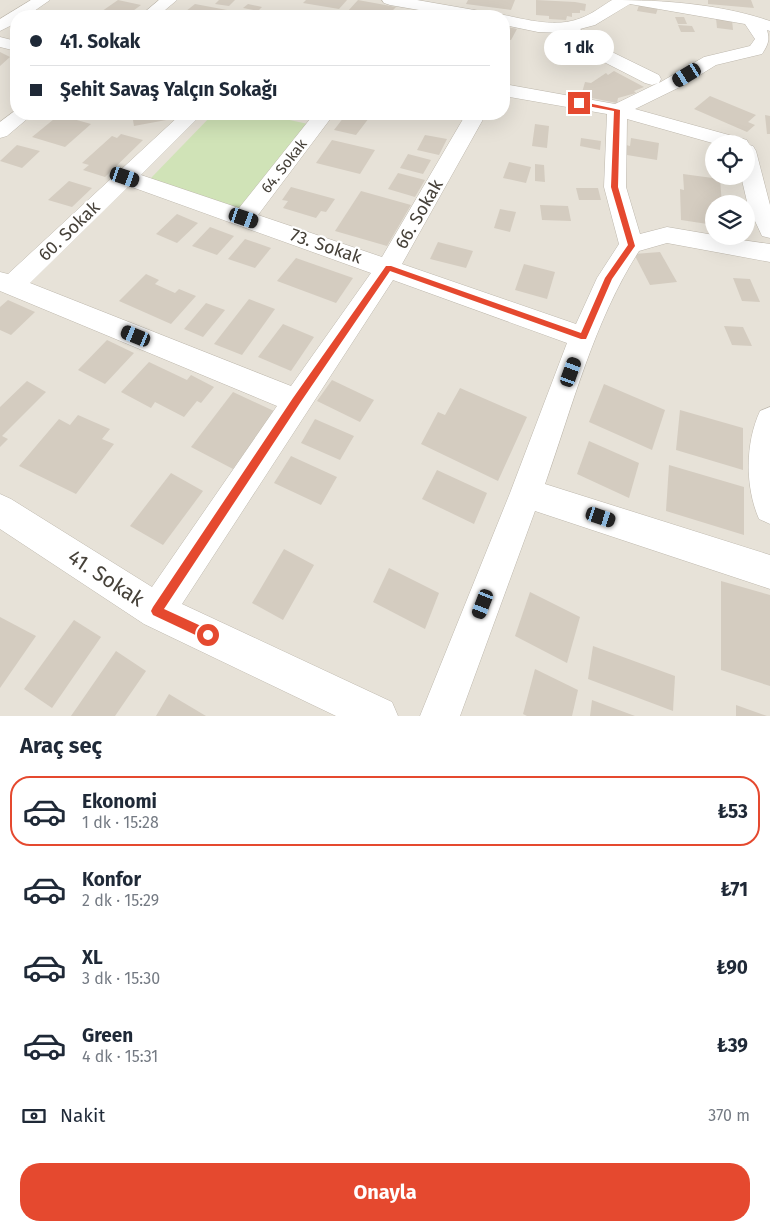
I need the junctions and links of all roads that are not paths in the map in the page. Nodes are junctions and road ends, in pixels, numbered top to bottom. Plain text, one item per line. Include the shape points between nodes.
1 (42, 0) edge
2 (169, 0) edge
3 (390, 0) edge
4 (626, 0) edge
5 (633, 0) edge
6 (26, 10) edge
7 (156, 10) edge
8 (404, 10) edge
9 (751, 20) junction
10 (510, 21) edge
11 (770, 27) edge
12 (567, 28) junction
13 (652, 79) dead end
14 (510, 91) edge
15 (617, 110) junction
16 (15, 120) edge
17 (186, 120) edge
18 (313, 120) edge
19 (473, 120) edge
20 (0, 132) edge
21 (707, 135) edge
22 (755, 173) edge
23 (125, 177) junction
24 (244, 218) junction
25 (770, 230) edge
26 (632, 246) junction
27 (770, 253) edge
28 (388, 268) junction
29 (6, 283) edge
30 (584, 337) junction
31 (296, 401) junction
32 (770, 420) edge
33 (526, 493) junction
34 (770, 508) edge
35 (0, 510) edge
36 (770, 572) edge
37 (157, 611) junction
38 (378, 716) edge
39 (440, 716) edge

1 - 6 street
2 - 7 street
3 - 8 street
4 - 12 street via 589,21
5 - 9 street
9 - 11 street
9 - 15 street via 764,39 756,50 710,61
10 - 12 street
12 - 13 street via 608,57
14 - 15 street
15 - 21 street
15 - 26 street via 615,187
16 - 20 street
17 - 23 street, 60. Sokak
18 - 24 street, 64. Sokak
19 - 28 street, 66. Sokak
22 - 25 street via 759,206
23 - 24 street, 73. Sokak
23 - 29 street, 60. Sokak
24 - 28 street, 73. Sokak
26 - 27 street via 667,236
26 - 30 street via 609,278
28 - 30 street, 73. Sokak
28 - 31 street, 66. Sokak
29 - 31 street
30 - 33 street
31 - 37 street, 66. Sokak
32 - 34 street via 765,432
33 - 36 street
33 - 39 street
35 - 37 street, 41. Sokak
37 - 38 street, 41. Sokak

